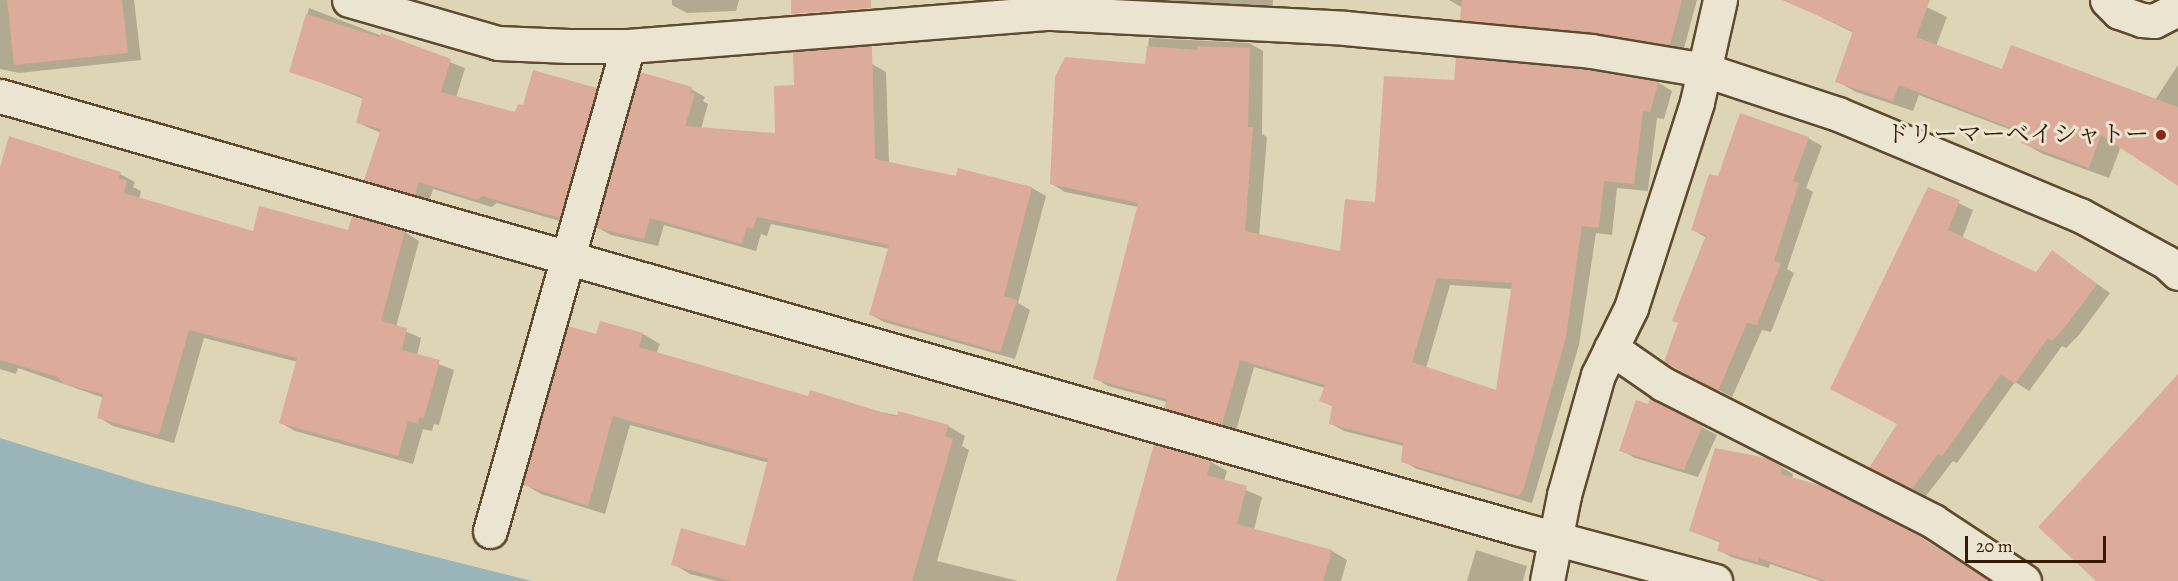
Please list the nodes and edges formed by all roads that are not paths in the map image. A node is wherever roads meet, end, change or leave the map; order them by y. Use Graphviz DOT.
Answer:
graph roads {
  1 [pos="349,0"];
  2 [pos="1720,0"];
  3 [pos="2108,0"];
  4 [pos="2178,9"];
  5 [pos="628,46"];
  6 [pos="1705,70"];
  7 [pos="0,96"];
  8 [pos="567,256"];
  9 [pos="2178,273"];
  10 [pos="1611,348"];
  11 [pos="490,531"];
  12 [pos="1555,539"];
  13 [pos="1547,581"];
  14 [pos="1716,581"];
  15 [pos="2024,581"];
  1 -- 5 [label="street"];
  2 -- 6 [label="street"];
  3 -- 4 [label="street"];
  5 -- 6 [label="street"];
  5 -- 8 [label="street"];
  6 -- 9 [label="street"];
  6 -- 10 [label="street"];
  7 -- 8 [label="street"];
  8 -- 11 [label="street"];
  8 -- 12 [label="street"];
  10 -- 12 [label="street"];
  10 -- 15 [label="street"];
  12 -- 13 [label="street"];
  12 -- 14 [label="street"];
}
